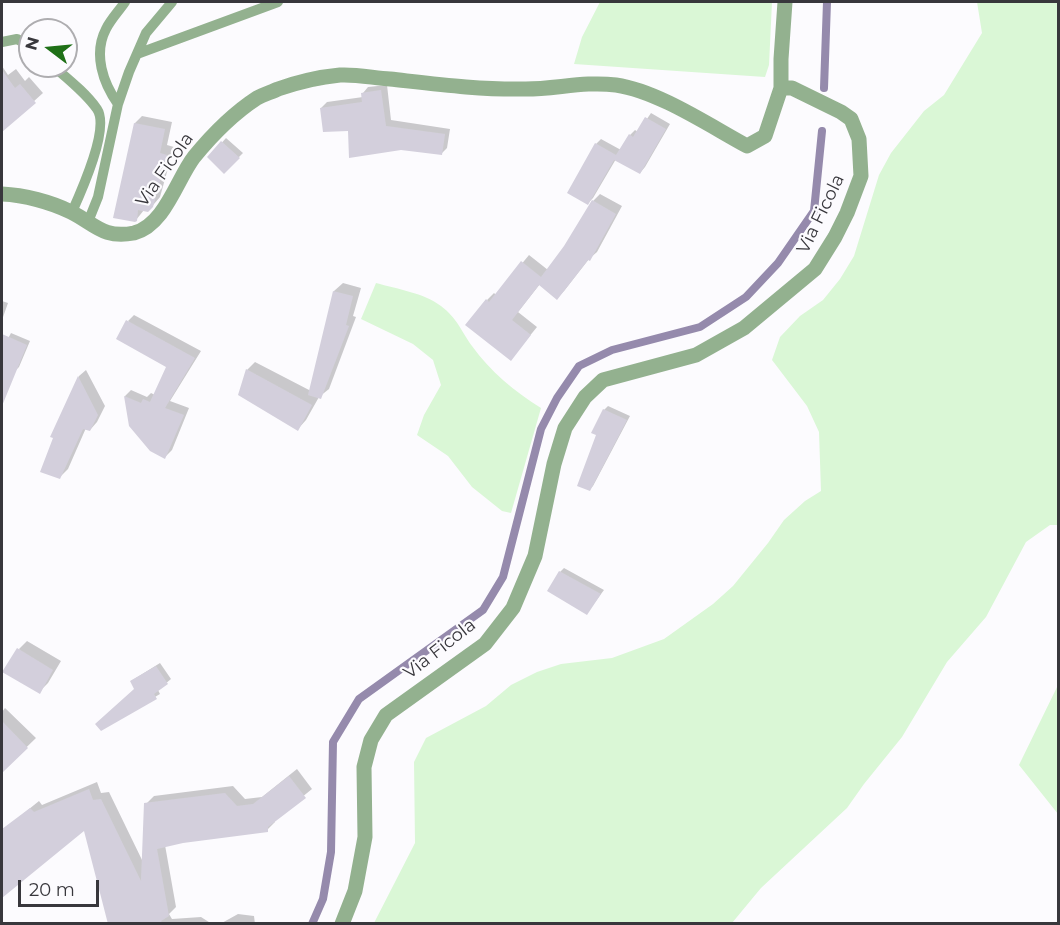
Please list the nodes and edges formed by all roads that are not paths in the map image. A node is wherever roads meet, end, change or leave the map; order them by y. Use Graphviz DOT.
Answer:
graph roads {
  1 [pos="124,2"];
  2 [pos="172,2"];
  3 [pos="278,2"];
  4 [pos="784,2"];
  5 [pos="18,40"];
  6 [pos="2,42"];
  7 [pos="137,54"];
  8 [pos="66,78"];
  9 [pos="787,88"];
  10 [pos="118,104"];
  11 [pos="2,194"];
  12 [pos="72,212"];
  13 [pos="88,222"];
  14 [pos="342,924"];
  1 -- 10 [label="lane"];
  2 -- 7 [label="lane"];
  3 -- 7 [label="lane"];
  4 -- 9 [label="street"];
  5 -- 6 [label="lane"];
  7 -- 10 [label="lane"];
  8 -- 12 [label="lane"];
  9 -- 13 [label="street, Via Ficola"];
  9 -- 14 [label="street, Via Ficola"];
  10 -- 13 [label="lane"];
  11 -- 12 [label="street, Via Ficola"];
  12 -- 13 [label="street, Via Ficola"];
}
